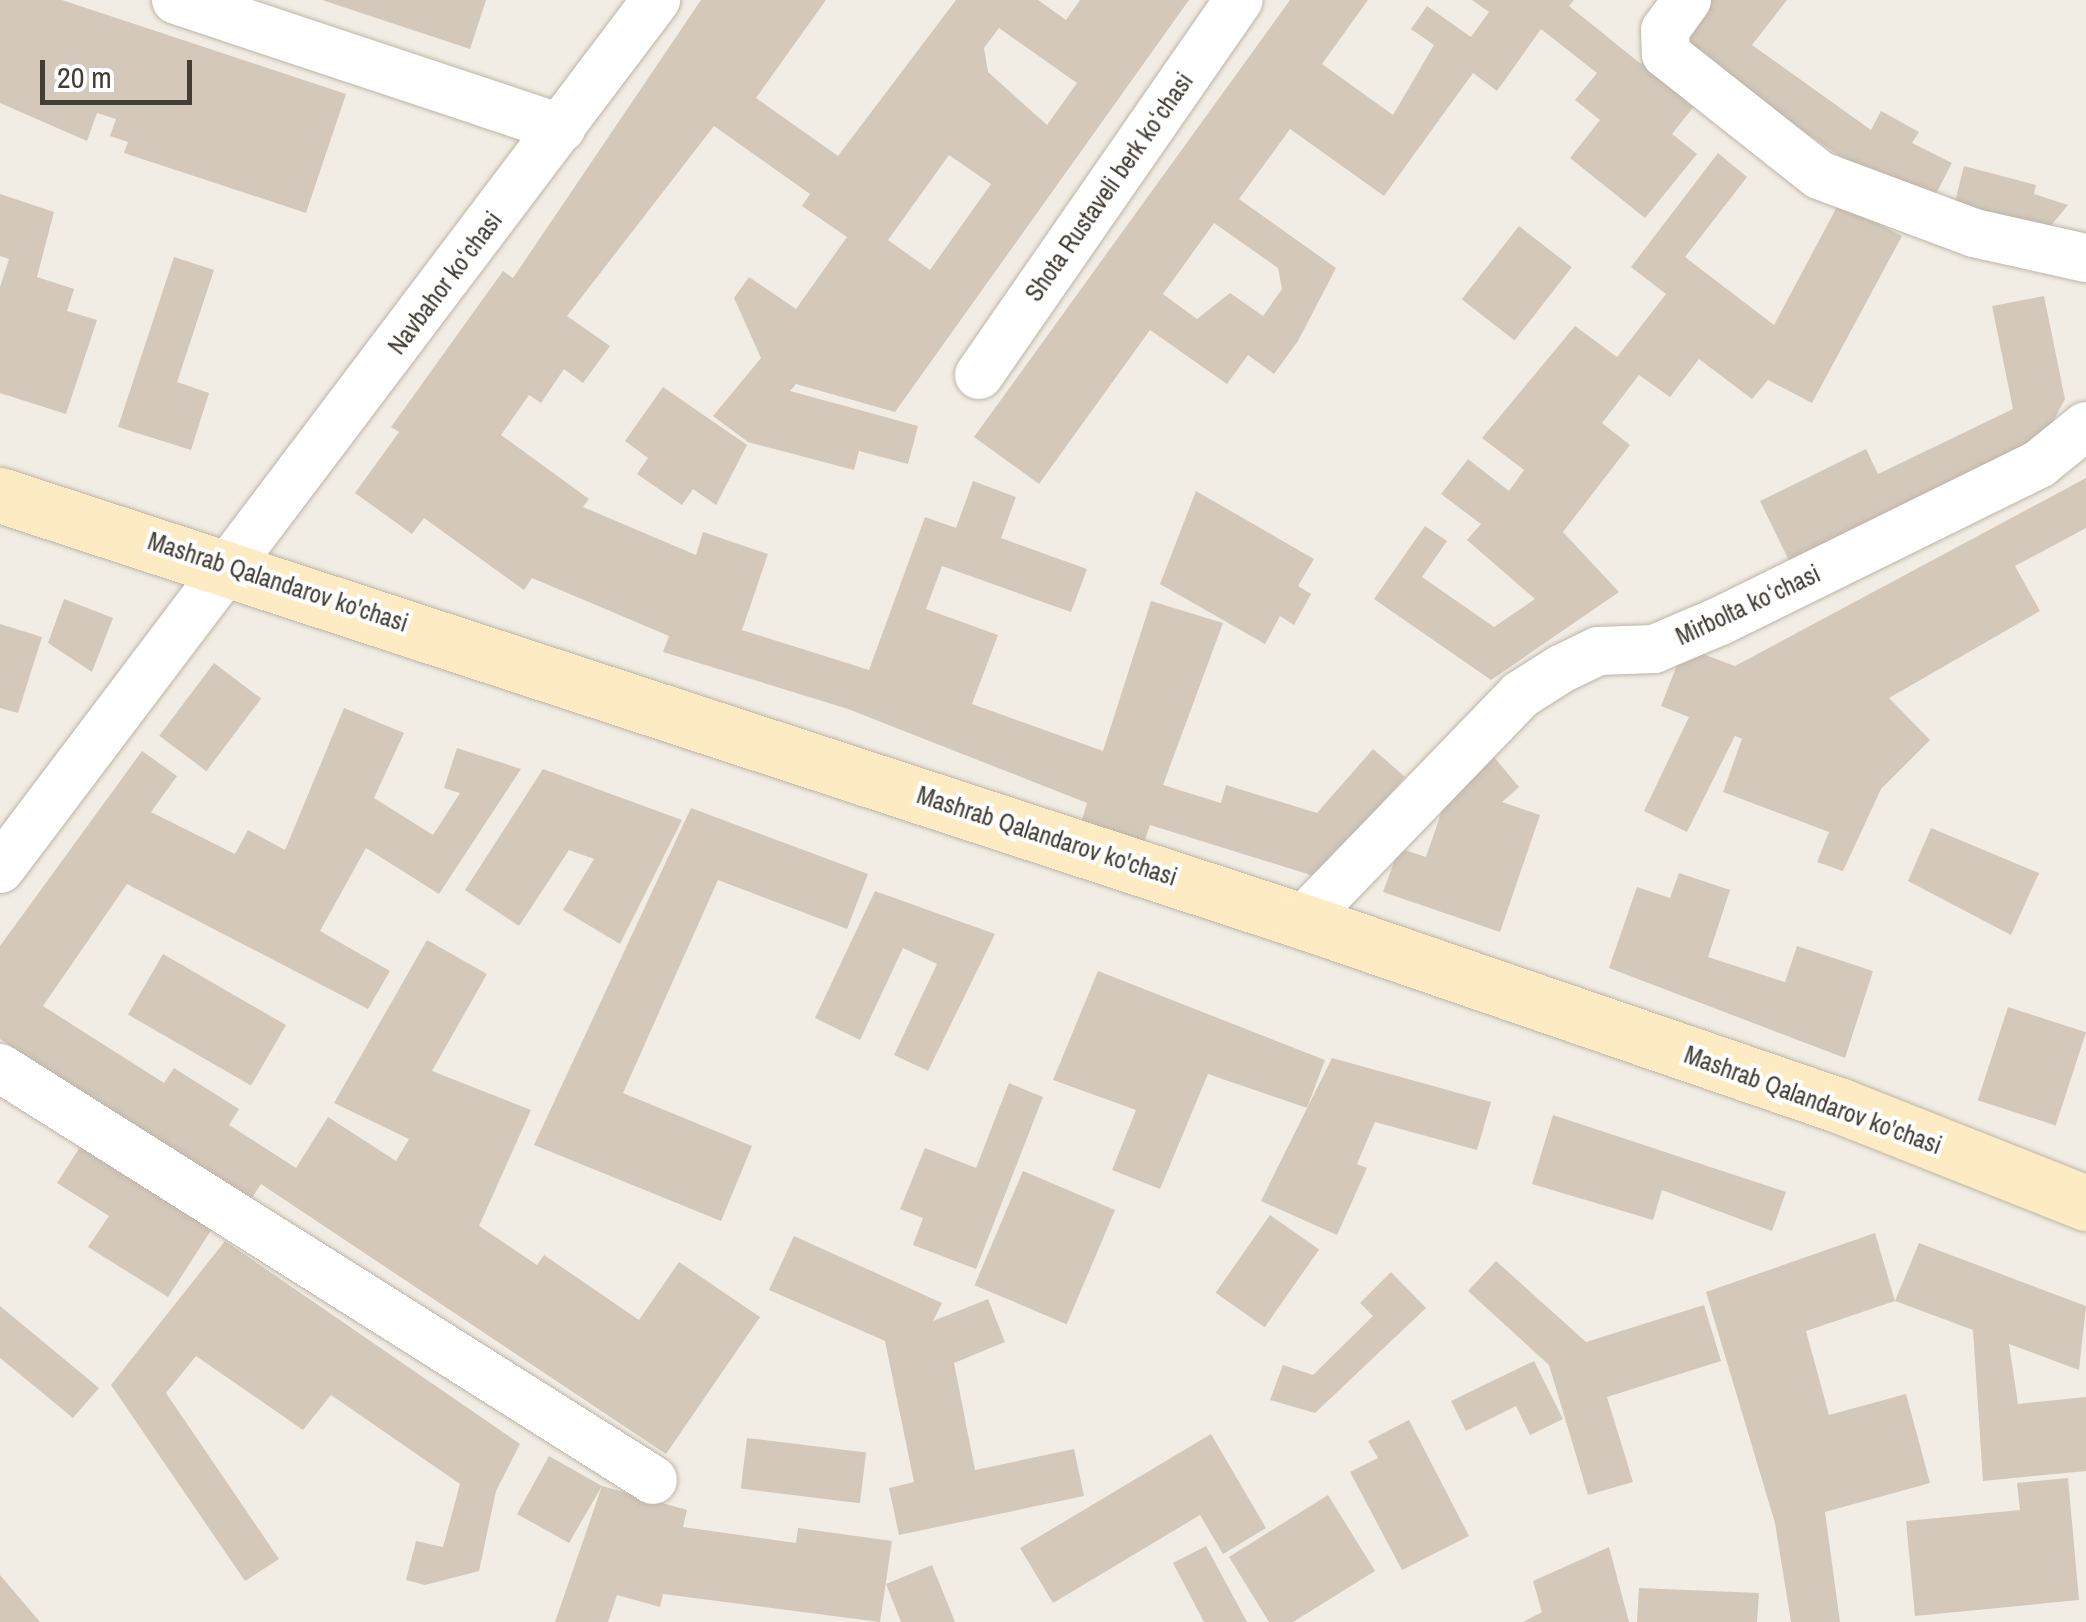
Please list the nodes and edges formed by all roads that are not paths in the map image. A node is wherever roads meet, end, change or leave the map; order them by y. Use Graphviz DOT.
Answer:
graph roads {
  1 [pos="176,0"];
  2 [pos="656,0"];
  3 [pos="1239,0"];
  4 [pos="1687,0"];
  5 [pos="561,128"];
  6 [pos="2080,249"];
  7 [pos="979,374"];
  8 [pos="2086,426"];
  9 [pos="0,495"];
  10 [pos="234,566"];
  11 [pos="0,869"];
  12 [pos="1302,921"];
  13 [pos="0,1068"];
  14 [pos="2086,1203"];
  15 [pos="653,1480"];
  1 -- 5 [label="street"];
  2 -- 5 [label="street, Navbahor koʻchasi"];
  3 -- 7 [label="street, Shota Rustaveli berk koʻchasi"];
  4 -- 6 [label="street"];
  5 -- 10 [label="street, Navbahor koʻchasi"];
  8 -- 12 [label="street, Mirbolta koʻchasi"];
  9 -- 10 [label="main road, Mashrab Qalandarov ko'chasi"];
  10 -- 11 [label="street, Navbahor koʻchasi"];
  10 -- 12 [label="main road, Mashrab Qalandarov ko'chasi"];
  12 -- 14 [label="main road, Mashrab Qalandarov ko'chasi"];
  13 -- 15 [label="street"];
}
